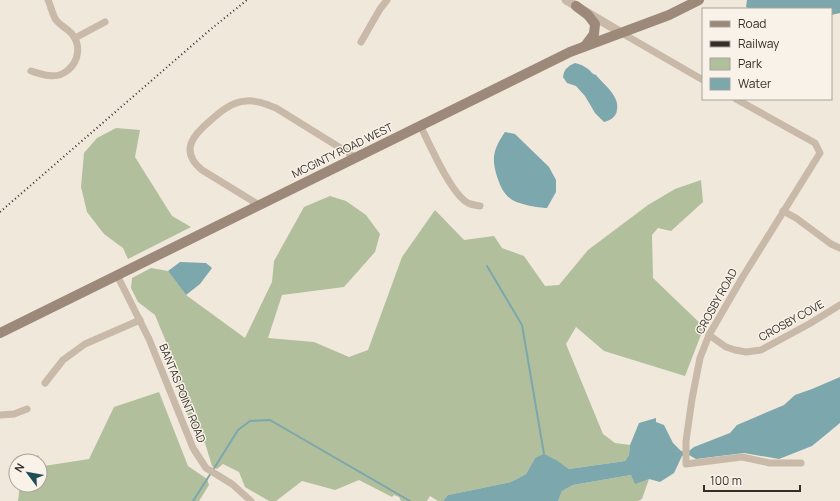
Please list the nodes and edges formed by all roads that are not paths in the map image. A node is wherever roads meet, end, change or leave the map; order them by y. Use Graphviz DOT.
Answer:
graph roads {
  1 [pos="48,0"];
  2 [pos="387,0"];
  3 [pos="566,0"];
  4 [pos="699,0"];
  5 [pos="576,6"];
  6 [pos="105,22"];
  7 [pos="620,32"];
  8 [pos="75,38"];
  9 [pos="361,42"];
  10 [pos="583,47"];
  11 [pos="31,71"];
  12 [pos="702,79"];
  13 [pos="738,100"];
  14 [pos="420,125"];
  15 [pos="355,157"];
  16 [pos="259,205"];
  17 [pos="480,206"];
  18 [pos="783,212"];
  19 [pos="840,248"];
  20 [pos="118,275"];
  21 [pos="840,305"];
  22 [pos="140,320"];
  23 [pos="0,333"];
  24 [pos="709,335"];
  25 [pos="45,382"];
  26 [pos="27,409"];
  27 [pos="0,415"];
  28 [pos="801,463"];
  29 [pos="251,501"];
  1 -- 8 [label="street"];
  2 -- 9 [label="street"];
  3 -- 5 [label="street"];
  4 -- 7 [label="main road, MCGINTY ROAD WEST"];
  5 -- 7 [label="street"];
  5 -- 10 [label="main road"];
  6 -- 8 [label="street"];
  7 -- 10 [label="main road, MCGINTY ROAD WEST"];
  7 -- 12 [label="street"];
  8 -- 11 [label="street"];
  10 -- 14 [label="main road, MCGINTY ROAD WEST"];
  13 -- 18 [label="street, CROSBY ROAD"];
  14 -- 15 [label="main road, MCGINTY ROAD WEST"];
  14 -- 17 [label="street"];
  15 -- 16 [label="main road, MCGINTY ROAD WEST"];
  15 -- 16 [label="street"];
  16 -- 20 [label="main road, MCGINTY ROAD WEST"];
  18 -- 19 [label="street"];
  18 -- 24 [label="street, CROSBY ROAD"];
  20 -- 22 [label="street, BANTAS POINT ROAD"];
  20 -- 23 [label="main road, MCGINTY ROAD WEST"];
  21 -- 24 [label="street, CROSBY COVE"];
  22 -- 25 [label="street"];
  22 -- 29 [label="street, BANTAS POINT ROAD"];
  24 -- 28 [label="street, CROSBY ROAD"];
  26 -- 27 [label="street"];
}
